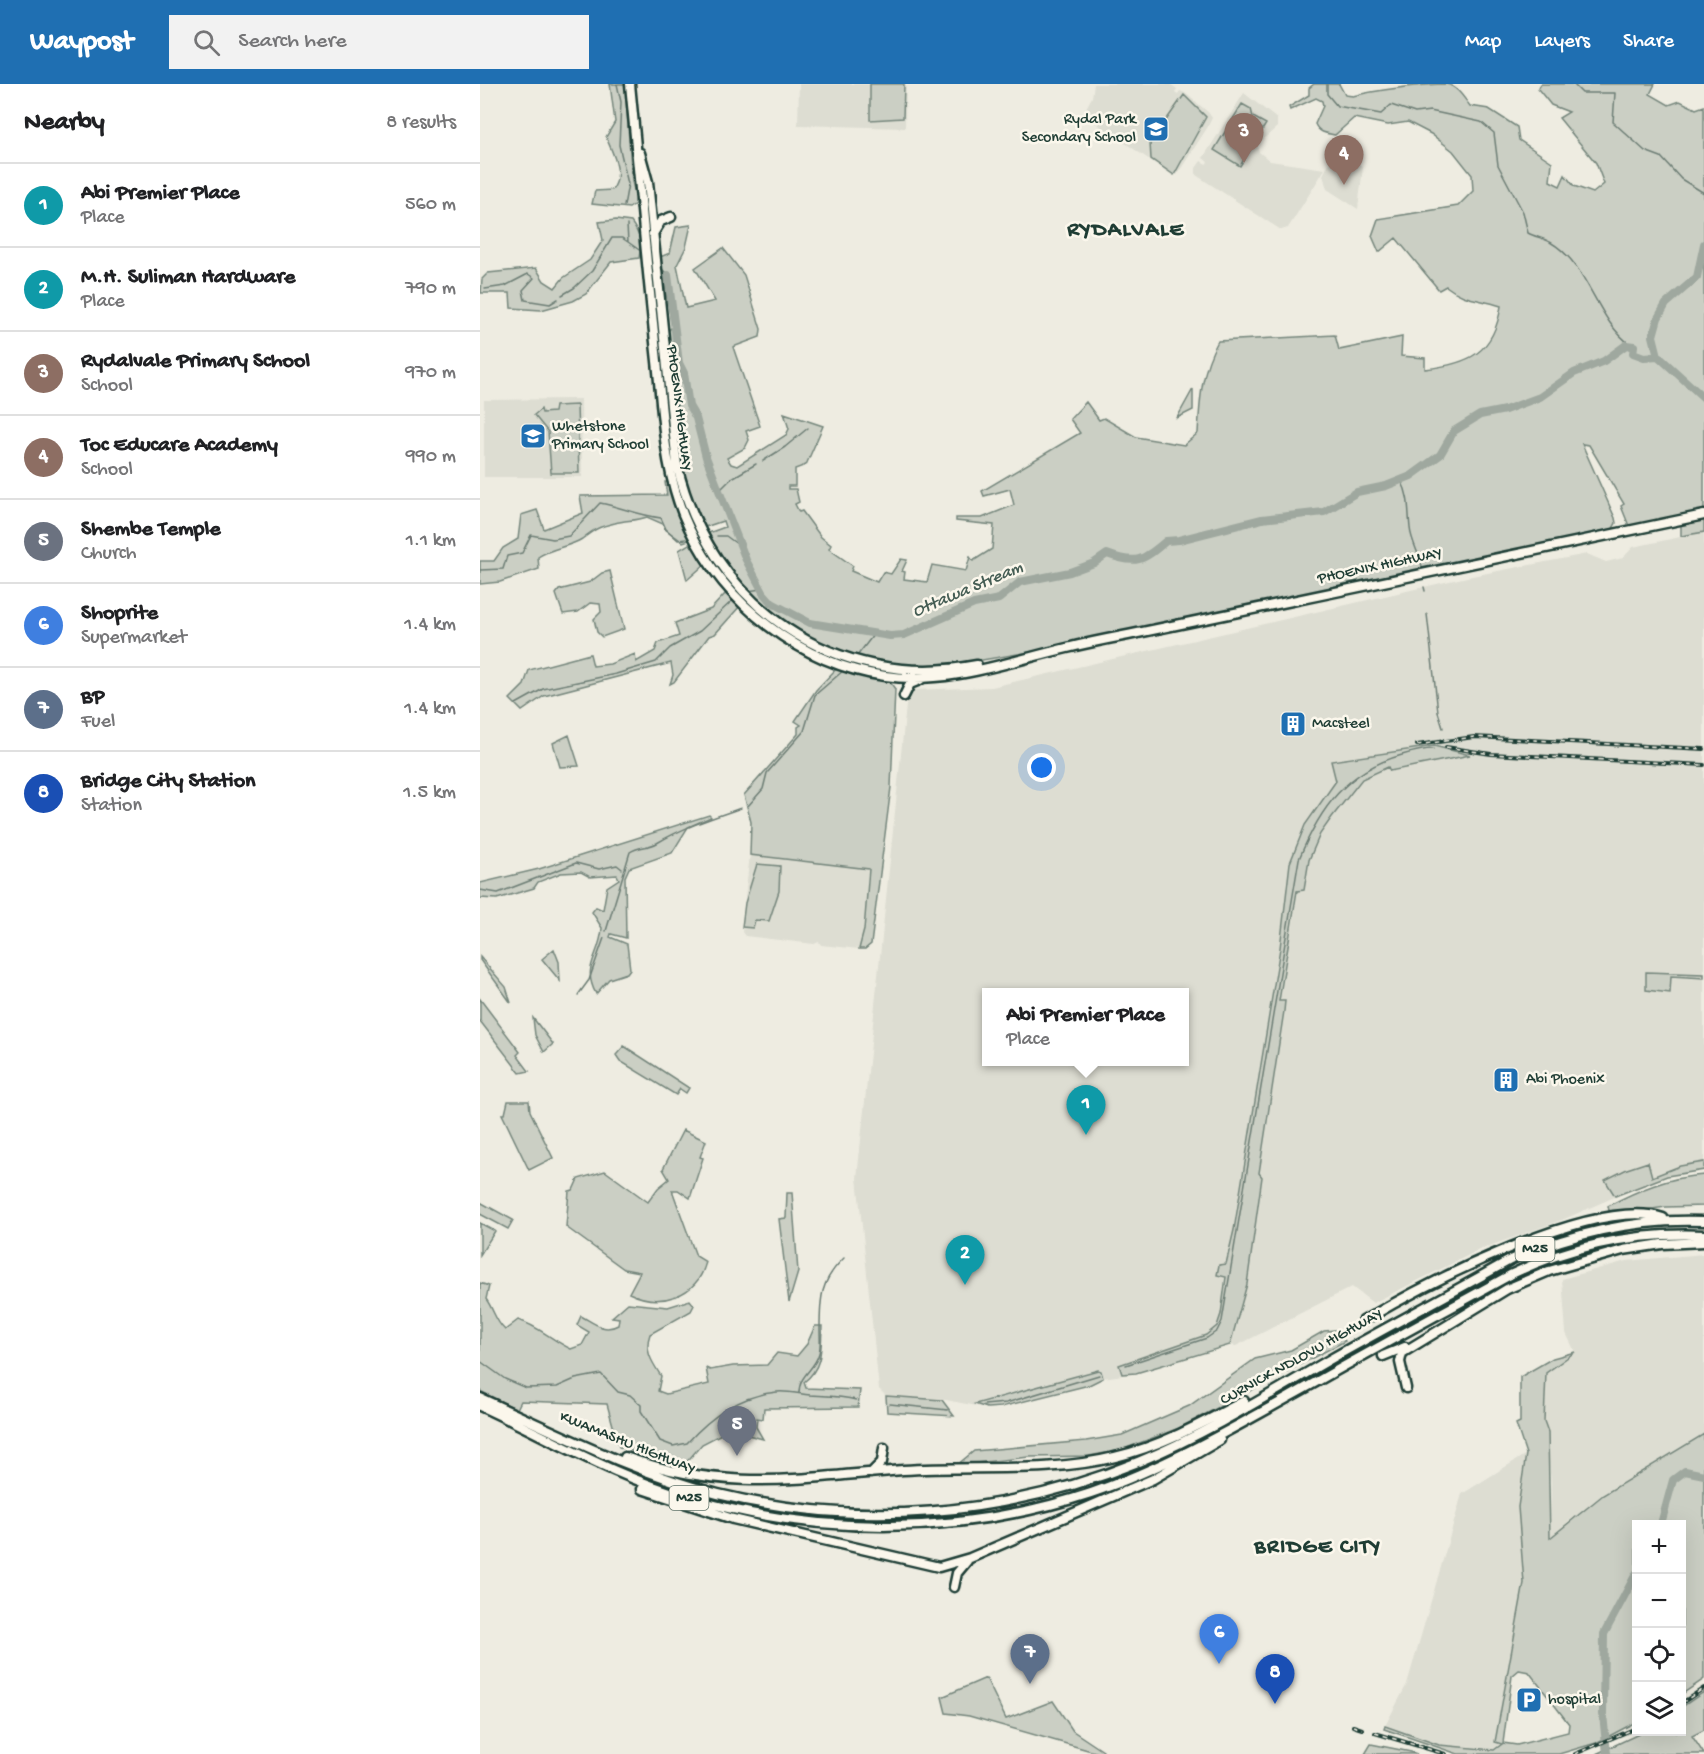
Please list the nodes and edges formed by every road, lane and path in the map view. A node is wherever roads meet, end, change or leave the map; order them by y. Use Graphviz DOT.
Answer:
graph roads {
  1 [pos="630,84"];
  2 [pos="636,142"];
  3 [pos="671,217"];
  4 [pos="653,236"];
  5 [pos="1704,515"];
  6 [pos="1062,649"];
  7 [pos="905,675"];
  8 [pos="926,679"];
  9 [pos="904,696"];
  10 [pos="1669,1221"];
  11 [pos="1704,1221"];
  12 [pos="1704,1235"];
  13 [pos="1704,1242"];
  14 [pos="1363,1321"];
  15 [pos="1420,1341"];
  16 [pos="1383,1356"];
  17 [pos="1313,1370"];
  18 [pos="1406,1388"];
  19 [pos="480,1398"];
  20 [pos="480,1406"];
  21 [pos="1266,1410"];
  22 [pos="565,1436"];
  23 [pos="884,1448"];
  24 [pos="589,1461"];
  25 [pos="870,1473"];
  26 [pos="910,1514"];
  27 [pos="915,1526"];
  28 [pos="970,1558"];
  29 [pos="954,1587"];
  1 -- 2 [label="main road, PHOENIX HIGHWAY"];
  2 -- 4 [label="main road, PHOENIX HIGHWAY"];
  2 -- 7 [label="main road, PHOENIX HIGHWAY"];
  3 -- 4 [label="main road"];
  4 -- 7 [label="main road, PHOENIX HIGHWAY"];
  5 -- 6 [label="main road, PHOENIX HIGHWAY"];
  6 -- 7 [label="main road, PHOENIX HIGHWAY"];
  6 -- 8 [label="main road, PHOENIX HIGHWAY"];
  7 -- 8 [label="main road, PHOENIX HIGHWAY"];
  8 -- 9 [label="main road"];
  10 -- 11 [label="main road, CURNICK NDLOVU HIGHWAY / M25"];
  10 -- 14 [label="main road"];
  10 -- 17 [label="main road, CURNICK NDLOVU HIGHWAY / M25"];
  12 -- 21 [label="main road, CURNICK NDLOVU HIGHWAY / M25"];
  13 -- 15 [label="main road"];
  15 -- 16 [label="main road"];
  15 -- 18 [label="main road"];
  17 -- 25 [label="main road"];
  17 -- 26 [label="main road, CURNICK NDLOVU HIGHWAY / M25"];
  19 -- 22 [label="main road, KWAMASHU HIGHWAY / M25"];
  20 -- 24 [label="main road, KWAMASHU HIGHWAY / M25"];
  21 -- 27 [label="main road, CURNICK NDLOVU HIGHWAY / M25"];
  21 -- 28 [label="main road"];
  22 -- 25 [label="main road"];
  22 -- 26 [label="main road, KWAMASHU HIGHWAY / M25"];
  23 -- 25 [label="main road"];
  24 -- 27 [label="main road, KWAMASHU HIGHWAY / M25"];
  24 -- 28 [label="main road"];
  28 -- 29 [label="main road"];
}
